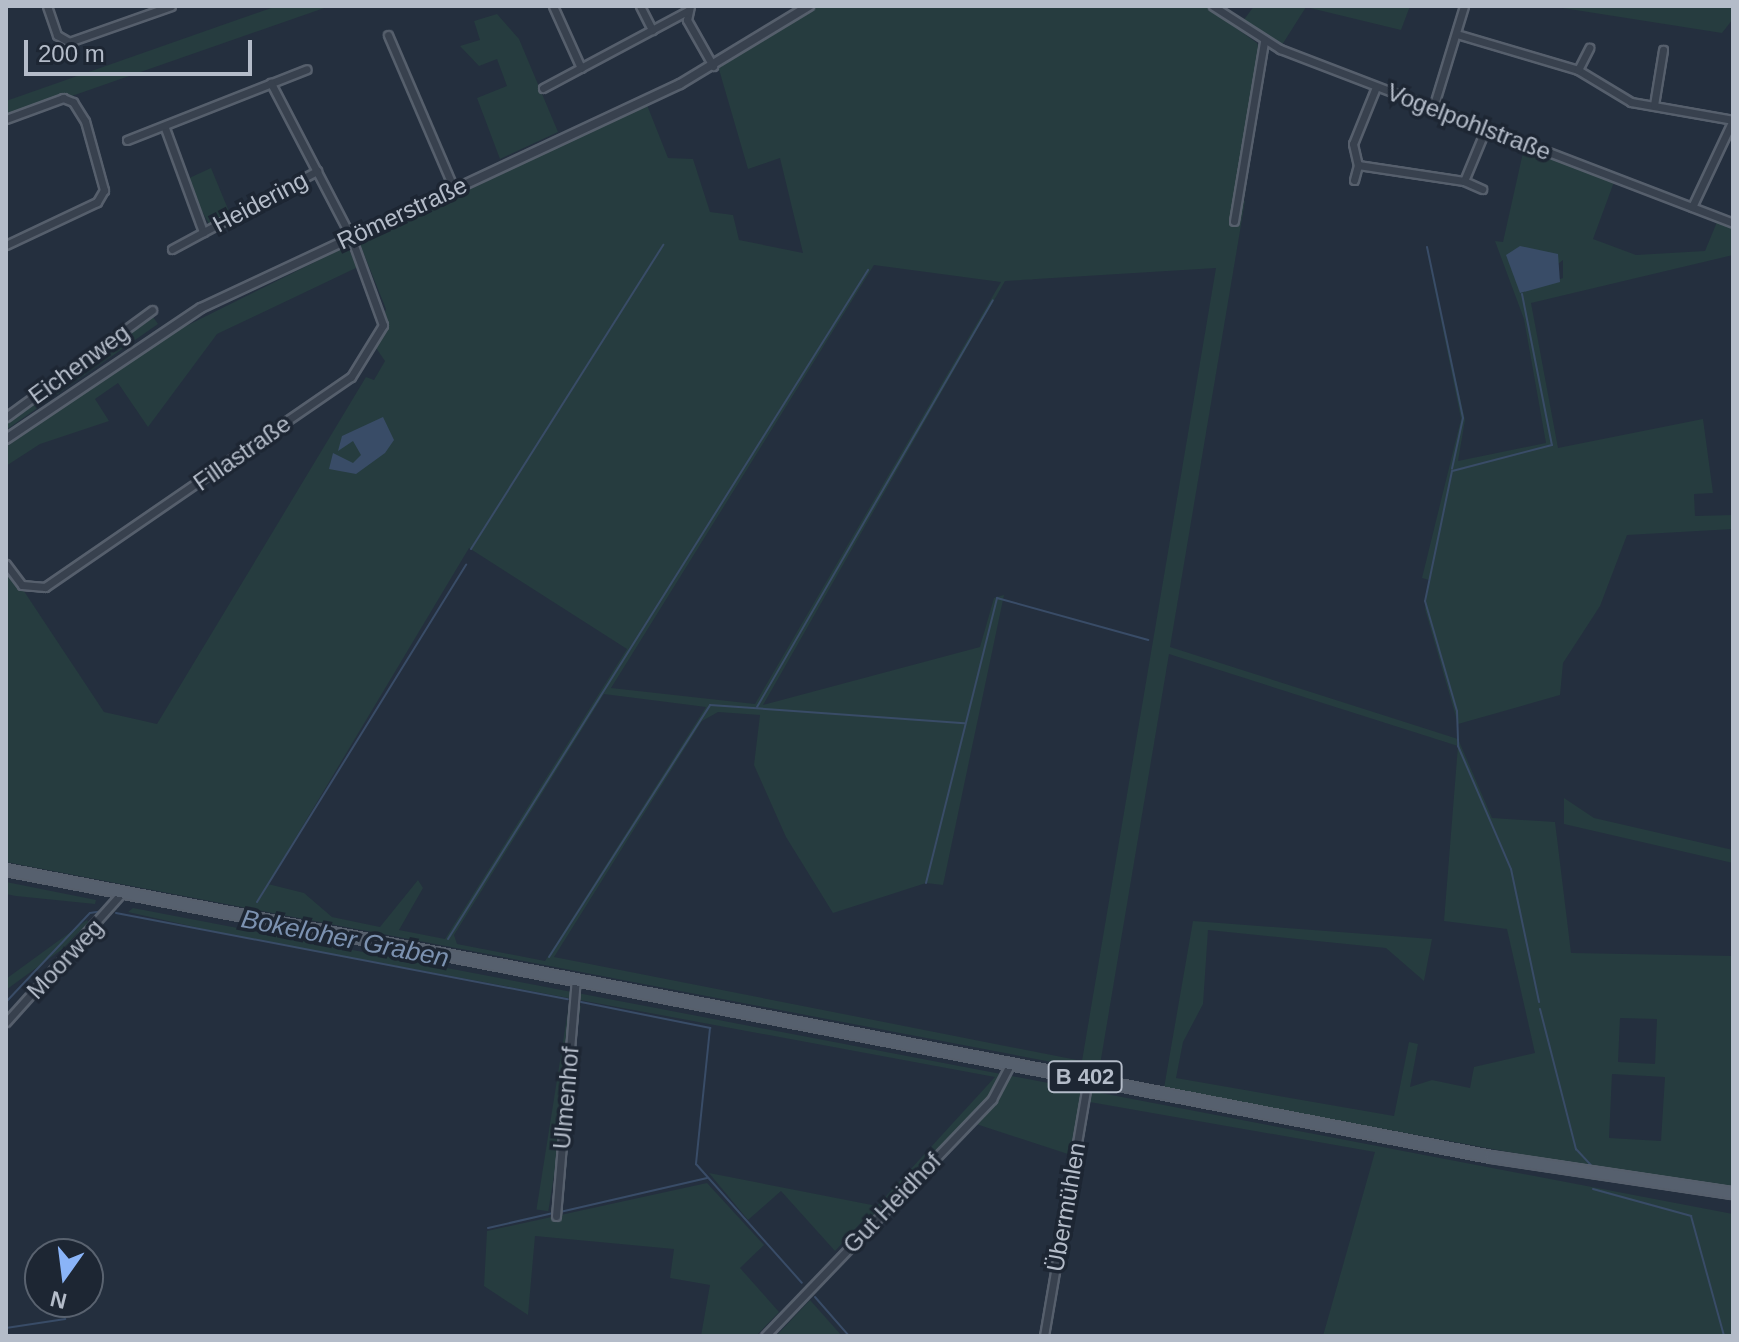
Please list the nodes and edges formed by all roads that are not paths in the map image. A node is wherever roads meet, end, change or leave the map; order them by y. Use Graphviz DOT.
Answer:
graph roads {
  1 [pos="47,6"];
  2 [pos="171,6"];
  3 [pos="553,6"];
  4 [pos="640,6"];
  5 [pos="809,6"];
  6 [pos="1213,6"];
  7 [pos="1464,6"];
  8 [pos="689,9"];
  9 [pos="652,30"];
  10 [pos="388,35"];
  11 [pos="1460,35"];
  12 [pos="1264,41"];
  13 [pos="1589,48"];
  14 [pos="1663,50"];
  15 [pos="713,66"];
  16 [pos="581,68"];
  17 [pos="307,69"];
  18 [pos="1578,70"];
  19 [pos="271,83"];
  20 [pos="1376,87"];
  21 [pos="543,88"];
  22 [pos="1654,105"];
  23 [pos="1433,108"];
  24 [pos="6,119"];
  25 [pos="1733,120"];
  26 [pos="165,128"];
  27 [pos="1486,128"];
  28 [pos="127,140"];
  29 [pos="1358,165"];
  30 [pos="317,171"];
  31 [pos="1354,180"];
  32 [pos="1464,181"];
  33 [pos="454,189"];
  34 [pos="1482,189"];
  35 [pos="1692,207"];
  36 [pos="1234,221"];
  37 [pos="1733,223"];
  38 [pos="203,232"];
  39 [pos="351,237"];
  40 [pos="6,245"];
  41 [pos="172,249"];
  42 [pos="152,310"];
  43 [pos="6,417"];
  44 [pos="6,439"];
  45 [pos="6,564"];
  46 [pos="6,870"];
  47 [pos="121,894"];
  48 [pos="576,980"];
  49 [pos="6,1022"];
  50 [pos="1011,1063"];
  51 [pos="1088,1078"];
  52 [pos="1733,1193"];
  53 [pos="556,1216"];
  54 [pos="765,1336"];
  55 [pos="1044,1336"];
  1 -- 2 [label="street"];
  3 -- 16 [label="street"];
  4 -- 9 [label="street"];
  5 -- 15 [label="street, Römerstraße"];
  6 -- 12 [label="street, Vogelpohlstraße"];
  7 -- 11 [label="street"];
  8 -- 9 [label="street"];
  8 -- 15 [label="street"];
  9 -- 16 [label="street"];
  10 -- 33 [label="street"];
  11 -- 18 [label="street"];
  11 -- 23 [label="street"];
  12 -- 20 [label="street, Vogelpohlstraße"];
  12 -- 36 [label="street"];
  13 -- 18 [label="street"];
  14 -- 22 [label="street"];
  15 -- 33 [label="street, Römerstraße"];
  16 -- 21 [label="street"];
  17 -- 19 [label="street"];
  18 -- 22 [label="street"];
  19 -- 26 [label="street"];
  19 -- 30 [label="street, Heidering"];
  20 -- 23 [label="street, Vogelpohlstraße"];
  20 -- 29 [label="street"];
  22 -- 25 [label="street"];
  23 -- 27 [label="street, Vogelpohlstraße"];
  24 -- 40 [label="street"];
  25 -- 35 [label="street"];
  26 -- 28 [label="street"];
  26 -- 38 [label="street, Heidering"];
  27 -- 32 [label="street"];
  27 -- 35 [label="street, Vogelpohlstraße"];
  29 -- 31 [label="street"];
  29 -- 32 [label="street"];
  30 -- 38 [label="street, Heidering"];
  30 -- 39 [label="street, Heidering"];
  32 -- 34 [label="street"];
  33 -- 39 [label="street, Römerstraße"];
  35 -- 37 [label="street, Vogelpohlstraße"];
  38 -- 41 [label="street, Heidering"];
  39 -- 44 [label="street, Römerstraße"];
  39 -- 45 [label="street, Fillastraße"];
  42 -- 43 [label="street, Eichenweg"];
  46 -- 47 [label="main road, B 402"];
  47 -- 48 [label="main road, B 402"];
  47 -- 49 [label="street, Moorweg"];
  48 -- 50 [label="main road, B 402"];
  48 -- 53 [label="street, Ulmenhof"];
  50 -- 51 [label="main road, B 402"];
  50 -- 54 [label="street, Gut Heidhof"];
  51 -- 52 [label="main road, B 402"];
  51 -- 55 [label="street, Übermühlen"];
}
